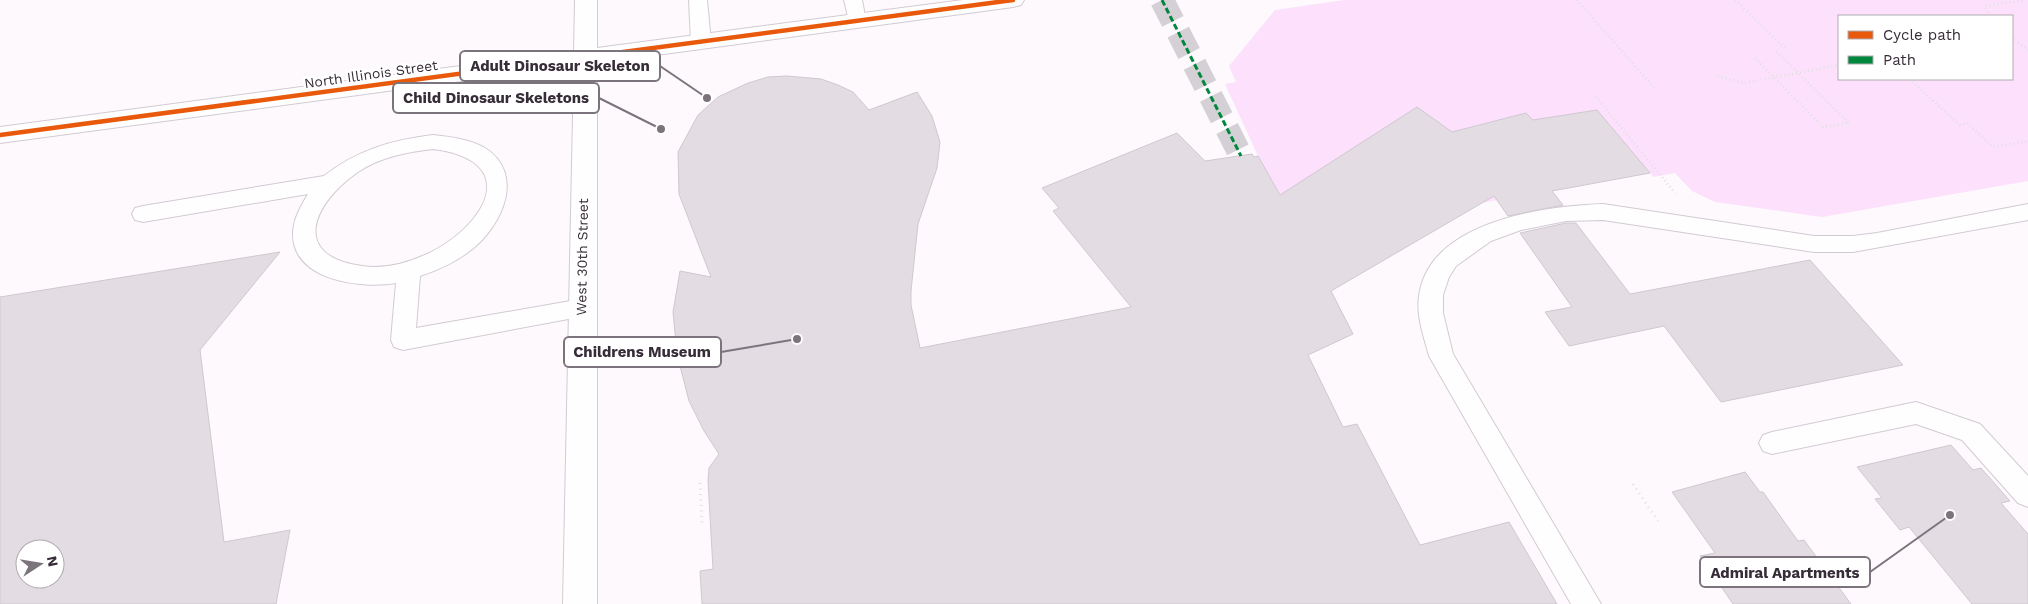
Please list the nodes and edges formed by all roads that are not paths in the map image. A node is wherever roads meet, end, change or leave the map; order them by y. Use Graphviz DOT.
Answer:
graph roads {
  1 [pos="586,0"];
  2 [pos="698,0"];
  3 [pos="1014,0"];
  4 [pos="855,10"];
  5 [pos="701,42"];
  6 [pos="584,58"];
  7 [pos="0,135"];
  8 [pos="329,183"];
  9 [pos="2028,212"];
  10 [pos="143,214"];
  11 [pos="409,271"];
  12 [pos="582,308"];
  13 [pos="1772,443"];
  14 [pos="2028,495"];
  15 [pos="580,604"];
  16 [pos="1587,604"];
  1 -- 6 [label="main road, West 30th Street"];
  2 -- 5 [label="lane"];
  3 -- 4 [label="main road, North Illinois Street"];
  4 -- 5 [label="main road, North Illinois Street"];
  5 -- 6 [label="main road, North Illinois Street"];
  6 -- 7 [label="main road, North Illinois Street"];
  6 -- 12 [label="main road, West 30th Street"];
  8 -- 10 [label="lane"];
  8 -- 11 [label="lane"];
  8 -- 11 [label="lane"];
  9 -- 16 [label="lane"];
  11 -- 12 [label="lane"];
  12 -- 15 [label="main road, West 30th Street"];
  13 -- 14 [label="lane"];
}
